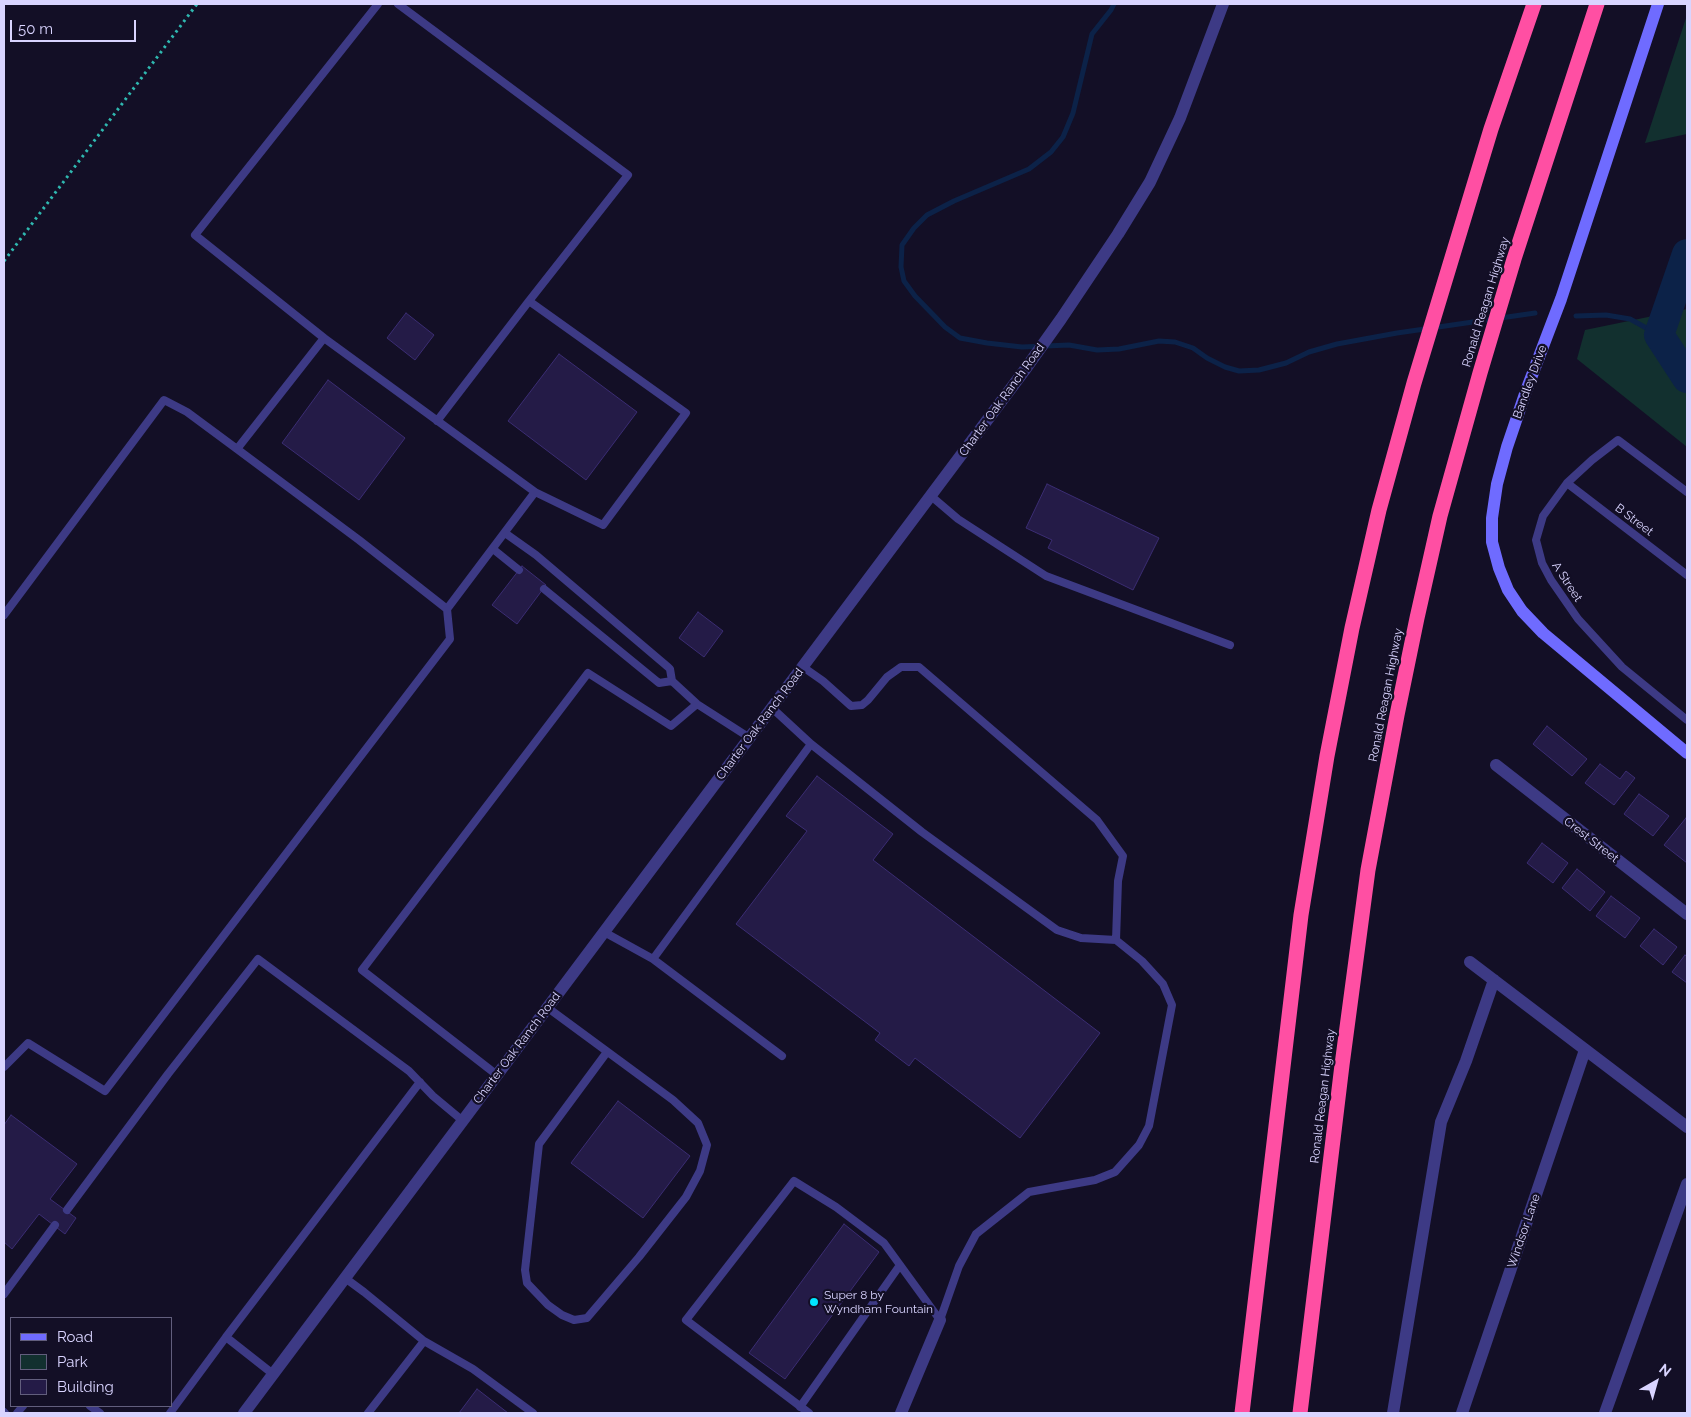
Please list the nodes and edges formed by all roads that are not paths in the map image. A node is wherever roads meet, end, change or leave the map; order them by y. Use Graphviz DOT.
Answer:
graph roads {
  1 [pos="378,4"];
  2 [pos="398,4"];
  3 [pos="1223,4"];
  4 [pos="1534,4"];
  5 [pos="1597,4"];
  6 [pos="1658,4"];
  7 [pos="529,301"];
  8 [pos="324,338"];
  9 [pos="437,421"];
  10 [pos="236,448"];
  11 [pos="1567,483"];
  12 [pos="535,492"];
  13 [pos="1687,492"];
  14 [pos="931,496"];
  15 [pos="505,533"];
  16 [pos="493,549"];
  17 [pos="519,570"];
  18 [pos="1687,575"];
  19 [pos="544,589"];
  20 [pos="447,609"];
  21 [pos="4,615"];
  22 [pos="1230,645"];
  23 [pos="803,666"];
  24 [pos="672,681"];
  25 [pos="697,704"];
  26 [pos="772,708"];
  27 [pos="1687,720"];
  28 [pos="750,738"];
  29 [pos="811,744"];
  30 [pos="1687,754"];
  31 [pos="1496,765"];
  32 [pos="1687,914"];
  33 [pos="604,932"];
  34 [pos="1116,940"];
  35 [pos="653,959"];
  36 [pos="1470,962"];
  37 [pos="1494,980"];
  38 [pos="548,1008"];
  39 [pos="1585,1050"];
  40 [pos="607,1052"];
  41 [pos="782,1056"];
  42 [pos="4,1067"];
  43 [pos="498,1075"];
  44 [pos="420,1082"];
  45 [pos="463,1121"];
  46 [pos="1687,1127"];
  47 [pos="1687,1184"];
  48 [pos="67,1210"];
  49 [pos="56,1225"];
  50 [pos="900,1265"];
  51 [pos="345,1278"];
  52 [pos="4,1294"];
  53 [pos="1314,1298"];
  54 [pos="940,1320"];
  55 [pos="226,1337"];
  56 [pos="424,1341"];
  57 [pos="273,1374"];
  58 [pos="800,1406"];
  59 [pos="170,1413"];
  60 [pos="244,1413"];
  61 [pos="368,1413"];
  62 [pos="532,1413"];
  63 [pos="808,1413"];
  64 [pos="903,1413"];
  65 [pos="1242,1413"];
  66 [pos="1300,1413"];
  67 [pos="1306,1413"];
  68 [pos="1393,1413"];
  69 [pos="1462,1413"];
  70 [pos="1605,1413"];
  1 -- 8 [label="lane"];
  2 -- 7 [label="lane"];
  3 -- 14 [label="street, Charter Oak Ranch Road"];
  4 -- 65 [label="highway"];
  5 -- 53 [label="highway, Ronald Reagan Highway"];
  6 -- 30 [label="street, Bandley Drive"];
  7 -- 9 [label="lane"];
  7 -- 12 [label="lane"];
  8 -- 9 [label="lane"];
  8 -- 10 [label="lane"];
  9 -- 12 [label="lane"];
  10 -- 20 [label="lane"];
  10 -- 21 [label="lane"];
  11 -- 13 [label="lane, A Street"];
  11 -- 18 [label="lane, B Street"];
  11 -- 27 [label="lane, A Street"];
  12 -- 15 [label="lane"];
  14 -- 22 [label="lane"];
  14 -- 23 [label="street, Charter Oak Ranch Road"];
  15 -- 16 [label="lane"];
  15 -- 24 [label="lane"];
  16 -- 17 [label="lane"];
  16 -- 20 [label="lane"];
  19 -- 24 [label="lane"];
  20 -- 42 [label="lane"];
  23 -- 26 [label="street, Charter Oak Ranch Road"];
  23 -- 34 [label="lane"];
  24 -- 25 [label="lane"];
  25 -- 28 [label="lane"];
  25 -- 43 [label="lane"];
  26 -- 28 [label="street, Charter Oak Ranch Road"];
  26 -- 29 [label="lane"];
  28 -- 33 [label="street, Charter Oak Ranch Road"];
  29 -- 34 [label="lane"];
  29 -- 35 [label="lane"];
  31 -- 32 [label="street, Crest Street"];
  33 -- 35 [label="lane"];
  33 -- 38 [label="street, Charter Oak Ranch Road"];
  34 -- 54 [label="lane"];
  35 -- 41 [label="lane"];
  36 -- 37 [label="street"];
  37 -- 39 [label="street"];
  37 -- 68 [label="street"];
  38 -- 40 [label="lane"];
  38 -- 43 [label="street, Charter Oak Ranch Road"];
  39 -- 46 [label="street"];
  39 -- 69 [label="street, Windsor Lane"];
  40 -- 40 [label="lane"];
  43 -- 45 [label="street, Charter Oak Ranch Road"];
  44 -- 45 [label="lane"];
  44 -- 48 [label="lane"];
  44 -- 55 [label="lane"];
  45 -- 51 [label="street, Charter Oak Ranch Road"];
  47 -- 70 [label="street"];
  49 -- 52 [label="lane"];
  50 -- 54 [label="lane"];
  50 -- 58 [label="lane"];
  50 -- 58 [label="lane"];
  51 -- 56 [label="lane"];
  51 -- 57 [label="street, Charter Oak Ranch Road"];
  53 -- 66 [label="highway, Ronald Reagan Highway"];
  53 -- 67 [label="highway"];
  54 -- 64 [label="street"];
  55 -- 57 [label="lane"];
  55 -- 59 [label="lane"];
  56 -- 61 [label="lane"];
  56 -- 62 [label="lane"];
  57 -- 60 [label="street, Charter Oak Ranch Road"];
  58 -- 63 [label="lane"];
}
